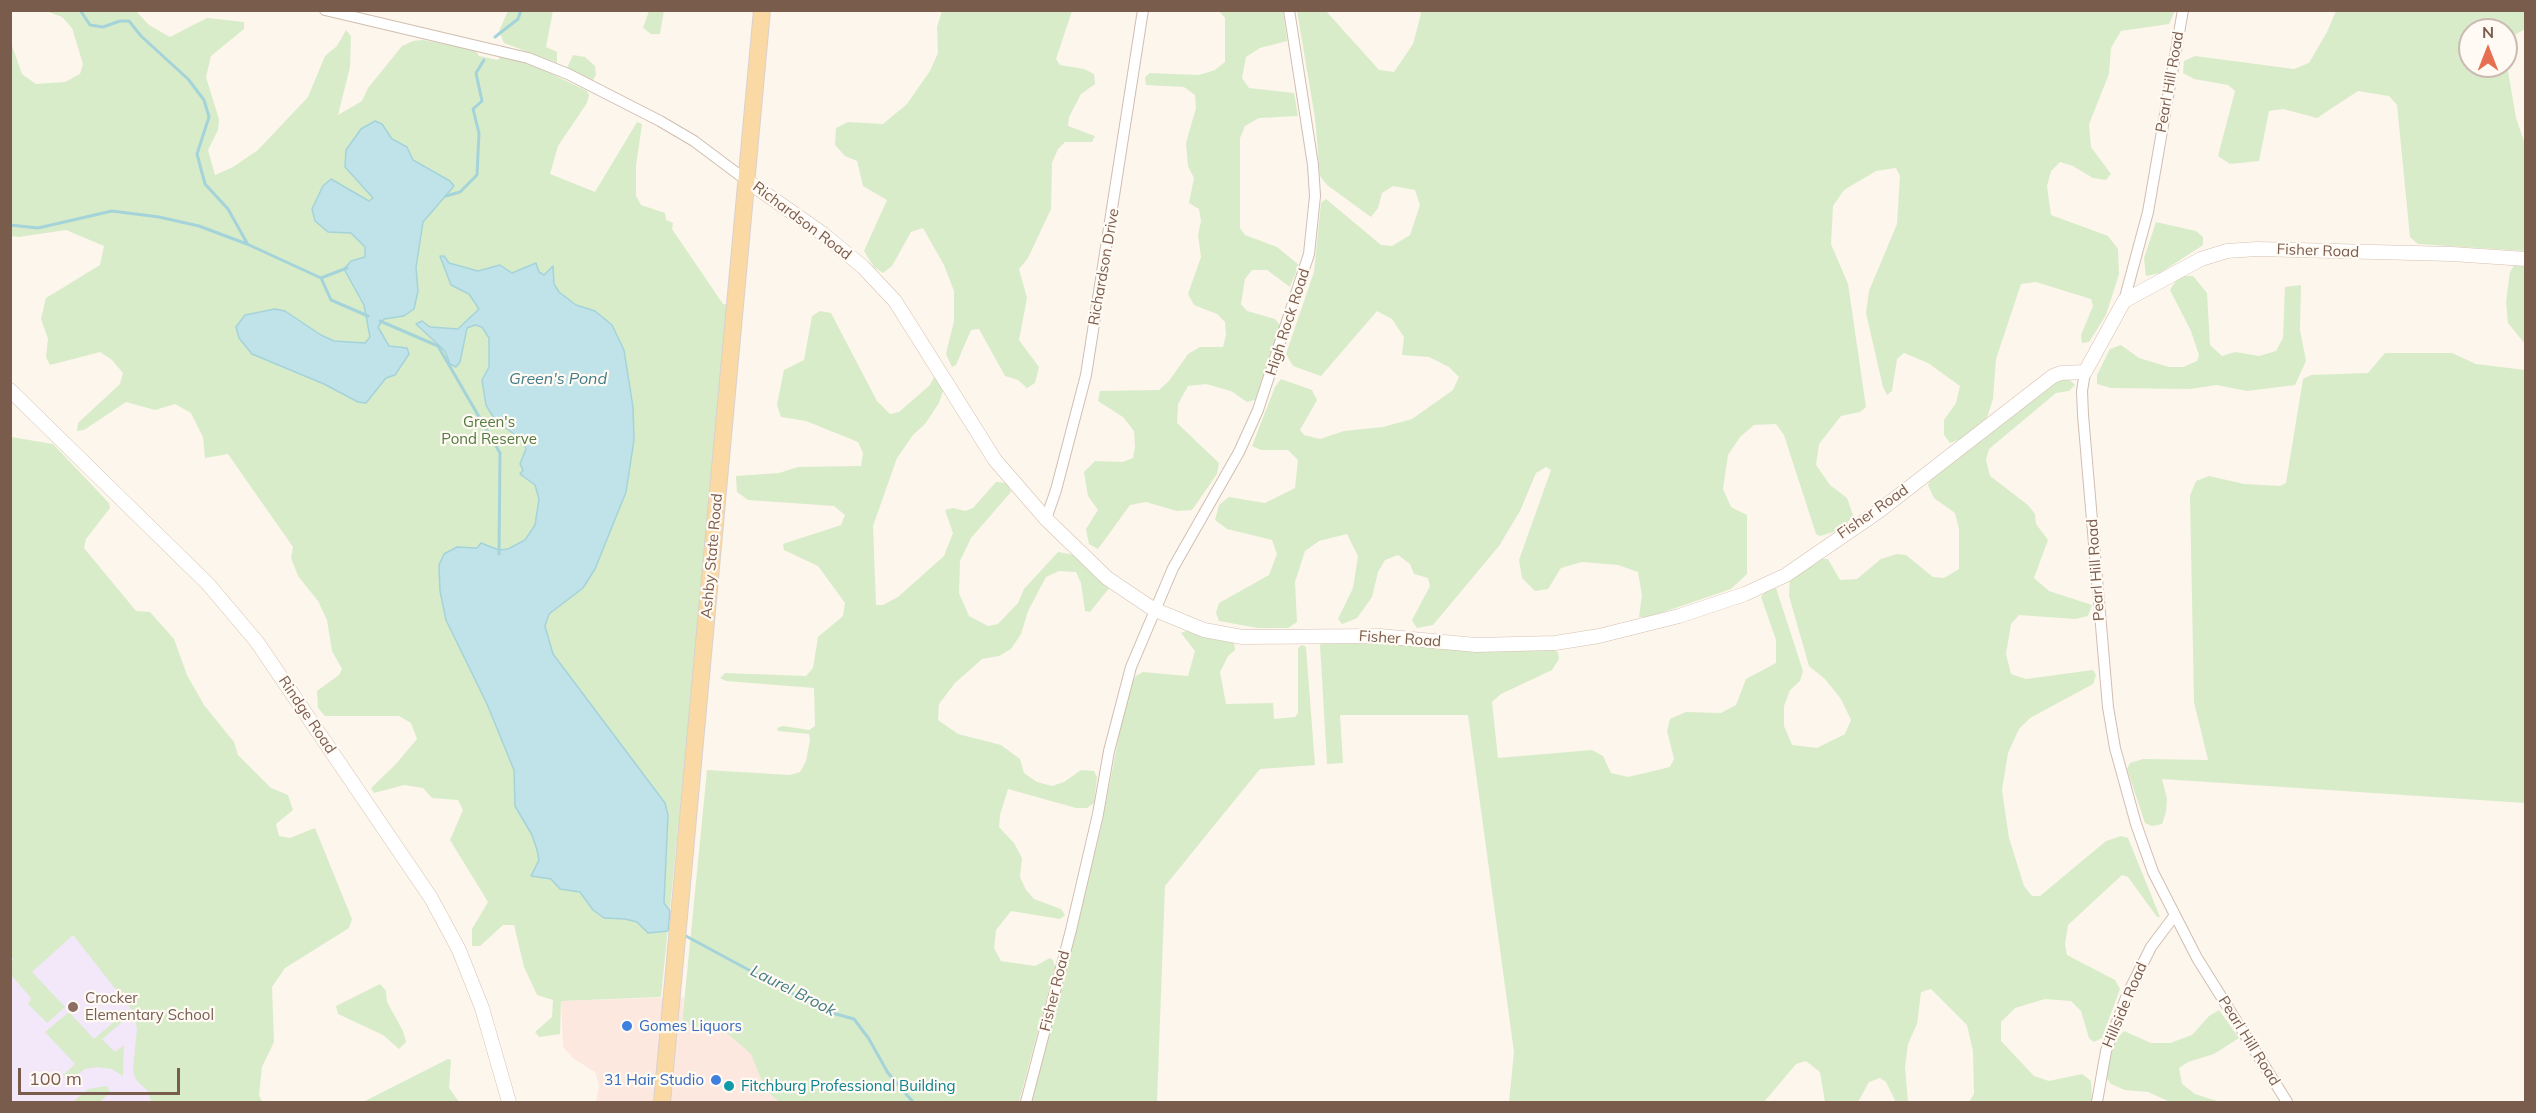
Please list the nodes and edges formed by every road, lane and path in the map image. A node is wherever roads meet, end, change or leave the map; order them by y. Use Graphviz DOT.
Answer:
graph roads {
  1 [pos="325,10"];
  2 [pos="762,10"];
  3 [pos="1143,10"];
  4 [pos="1289,10"];
  5 [pos="2183,10"];
  6 [pos="746,180"];
  7 [pos="2526,259"];
  8 [pos="2124,302"];
  9 [pos="2085,372"];
  10 [pos="10,390"];
  11 [pos="1046,519"];
  12 [pos="1154,609"];
  13 [pos="2175,915"];
  14 [pos="509,1102"];
  15 [pos="662,1102"];
  16 [pos="1026,1102"];
  17 [pos="2097,1102"];
  18 [pos="2287,1102"];
  1 -- 6 [label="street, Richardson Road"];
  2 -- 6 [label="main road, Ashby State Road"];
  3 -- 11 [label="street, Richardson Drive"];
  4 -- 12 [label="street, High Rock Road"];
  5 -- 8 [label="street, Pearl Hill Road"];
  6 -- 11 [label="street, Richardson Road"];
  6 -- 15 [label="main road, Ashby State Road"];
  7 -- 8 [label="street, Fisher Road"];
  8 -- 9 [label="street, Pearl Hill Road"];
  9 -- 12 [label="street, Fisher Road"];
  9 -- 13 [label="street, Pearl Hill Road"];
  10 -- 14 [label="street, Rindge Road"];
  11 -- 12 [label="street, Richardson Road"];
  12 -- 16 [label="street, Fisher Road"];
  13 -- 17 [label="street, Hillside Road"];
  13 -- 18 [label="street, Pearl Hill Road"];
}
